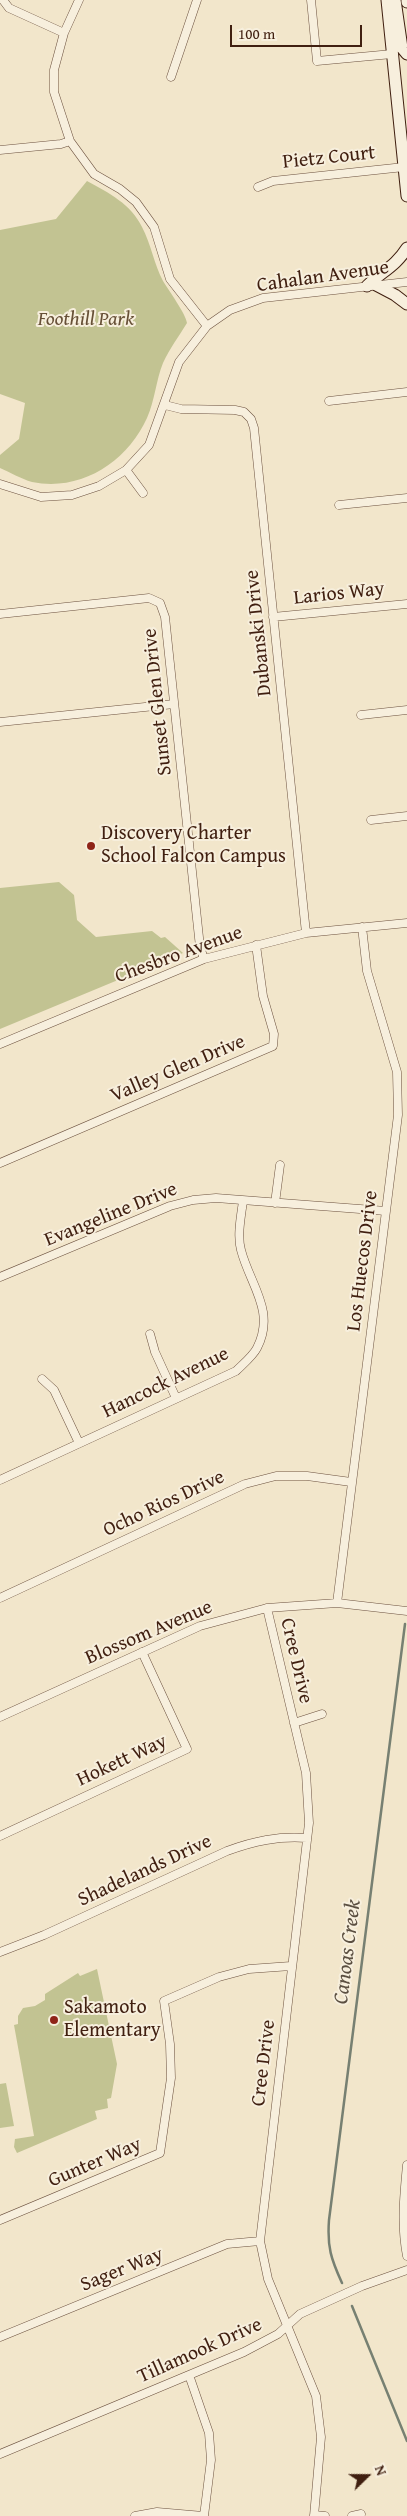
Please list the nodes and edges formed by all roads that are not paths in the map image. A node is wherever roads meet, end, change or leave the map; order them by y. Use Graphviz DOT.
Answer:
graph roads {
  1 [pos="3,0"];
  2 [pos="79,0"];
  3 [pos="197,0"];
  4 [pos="310,0"];
  5 [pos="387,0"];
  6 [pos="395,0"];
  7 [pos="64,33"];
  8 [pos="392,54"];
  9 [pos="407,54"];
  10 [pos="171,78"];
  11 [pos="70,141"];
  12 [pos="0,150"];
  13 [pos="404,167"];
  14 [pos="258,187"];
  15 [pos="407,196"];
  16 [pos="407,248"];
  17 [pos="407,282"];
  18 [pos="372,285"];
  19 [pos="407,304"];
  20 [pos="207,326"];
  21 [pos="407,392"];
  22 [pos="329,401"];
  23 [pos="165,405"];
  24 [pos="126,470"];
  25 [pos="0,484"];
  26 [pos="143,493"];
  27 [pos="407,498"];
  28 [pos="339,505"];
  29 [pos="407,604"];
  30 [pos="0,614"];
  31 [pos="274,617"];
  32 [pos="174,704"];
  33 [pos="407,710"];
  34 [pos="361,715"];
  35 [pos="0,722"];
  36 [pos="407,816"];
  37 [pos="371,820"];
  38 [pos="407,923"];
  39 [pos="362,928"];
  40 [pos="306,933"];
  41 [pos="256,945"];
  42 [pos="204,959"];
  43 [pos="0,1044"];
  44 [pos="0,1163"];
  45 [pos="280,1164"];
  46 [pos="243,1201"];
  47 [pos="275,1204"];
  48 [pos="386,1211"];
  49 [pos="0,1278"];
  50 [pos="150,1334"];
  51 [pos="42,1379"];
  52 [pos="176,1398"];
  53 [pos="79,1443"];
  54 [pos="0,1480"];
  55 [pos="351,1482"];
  56 [pos="0,1598"];
  57 [pos="337,1603"];
  58 [pos="267,1608"];
  59 [pos="407,1612"];
  60 [pos="142,1652"];
  61 [pos="322,1714"];
  62 [pos="0,1717"];
  63 [pos="294,1723"];
  64 [pos="0,1836"];
  65 [pos="307,1838"];
  66 [pos="0,1952"];
  67 [pos="291,1966"];
  68 [pos="407,2166"];
  69 [pos="0,2220"];
  70 [pos="260,2241"];
  71 [pos="407,2256"];
  72 [pos="407,2270"];
  73 [pos="287,2326"];
  74 [pos="0,2337"];
  75 [pos="189,2376"];
  76 [pos="0,2454"];
  77 [pos="361,2514"];
  78 [pos="135,2516"];
  79 [pos="203,2516"];
  80 [pos="314,2516"];
  81 [pos="325,2516"];
  82 [pos="352,2516"];
  1 -- 7 [label="street"];
  2 -- 7 [label="street"];
  3 -- 10 [label="street"];
  4 -- 8 [label="street"];
  5 -- 8 [label="main road"];
  6 -- 9 [label="main road"];
  7 -- 11 [label="street"];
  8 -- 13 [label="main road"];
  11 -- 12 [label="street"];
  11 -- 20 [label="street"];
  13 -- 14 [label="street, Pietz Court"];
  13 -- 15 [label="main road"];
  16 -- 18 [label="main road"];
  17 -- 18 [label="street, Cahalan Avenue"];
  18 -- 19 [label="main road"];
  18 -- 20 [label="street, Cahalan Avenue"];
  20 -- 23 [label="street, Cahalan Avenue"];
  21 -- 22 [label="street"];
  23 -- 24 [label="street, Cahalan Avenue"];
  23 -- 31 [label="street, Dubanski Drive"];
  24 -- 25 [label="street, Cahalan Avenue"];
  24 -- 26 [label="street"];
  27 -- 28 [label="street"];
  29 -- 31 [label="street, Larios Way"];
  30 -- 32 [label="street, Sunset Glen Drive"];
  31 -- 40 [label="street, Dubanski Drive"];
  32 -- 35 [label="street"];
  32 -- 42 [label="street, Sunset Glen Drive"];
  33 -- 34 [label="street"];
  36 -- 37 [label="street"];
  38 -- 39 [label="street, Chesbro Avenue"];
  39 -- 40 [label="street, Chesbro Avenue"];
  39 -- 48 [label="street, Los Huecos Drive"];
  40 -- 41 [label="street, Chesbro Avenue"];
  41 -- 42 [label="street, Chesbro Avenue"];
  41 -- 44 [label="street, Valley Glen Drive"];
  42 -- 43 [label="street, Chesbro Avenue"];
  45 -- 47 [label="street"];
  46 -- 47 [label="street, Evangeline Drive"];
  46 -- 49 [label="street, Evangeline Drive"];
  46 -- 52 [label="street, Hancock Avenue"];
  47 -- 48 [label="street, Evangeline Drive"];
  48 -- 55 [label="street, Los Huecos Drive"];
  50 -- 52 [label="street"];
  51 -- 53 [label="street"];
  52 -- 53 [label="street, Hancock Avenue"];
  53 -- 54 [label="street, Hancock Avenue"];
  55 -- 56 [label="street, Ocho Rios Drive"];
  55 -- 57 [label="street, Los Huecos Drive"];
  57 -- 58 [label="street, Blossom Avenue"];
  57 -- 59 [label="street, Blossom Avenue"];
  58 -- 60 [label="street, Blossom Avenue"];
  58 -- 63 [label="street, Cree Drive"];
  60 -- 62 [label="street, Blossom Avenue"];
  60 -- 64 [label="street, Hokett Way"];
  61 -- 63 [label="street"];
  63 -- 65 [label="street, Cree Drive"];
  65 -- 66 [label="street, Shadelands Drive"];
  65 -- 67 [label="street, Cree Drive"];
  67 -- 69 [label="street, Gunter Way"];
  67 -- 70 [label="street, Cree Drive"];
  68 -- 71 [label="street"];
  70 -- 73 [label="street, Cree Drive"];
  70 -- 74 [label="street, Sager Way"];
  72 -- 73 [label="street, Tillamook Drive"];
  73 -- 75 [label="street, Tillamook Drive"];
  73 -- 80 [label="street, Cree Drive"];
  75 -- 76 [label="street, Tillamook Drive"];
  75 -- 79 [label="street"];
  77 -- 82 [label="street"];
  78 -- 79 [label="street"];
  80 -- 81 [label="street"];
}
